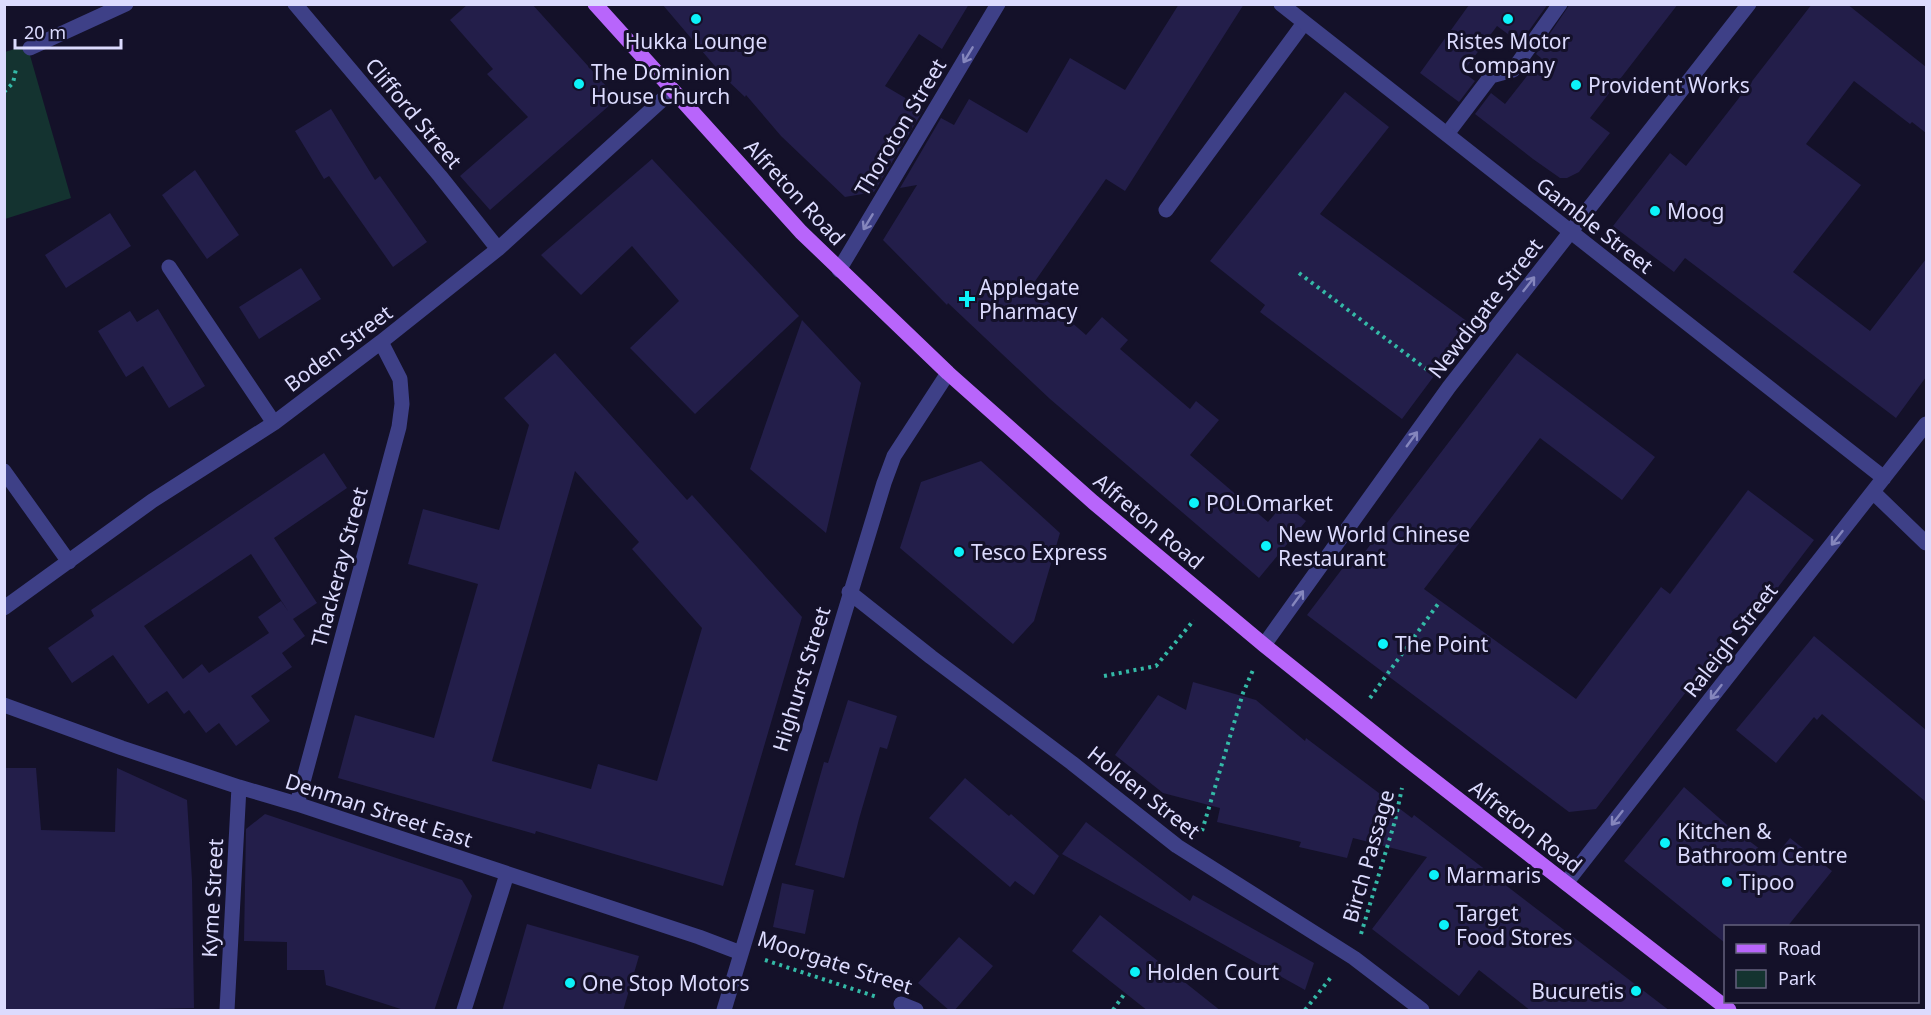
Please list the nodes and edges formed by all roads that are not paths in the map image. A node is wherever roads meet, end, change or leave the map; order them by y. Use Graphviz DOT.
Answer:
graph roads {
  1 [pos="126,4"];
  2 [pos="295,4"];
  3 [pos="595,4"];
  4 [pos="998,4"];
  5 [pos="1560,4"];
  6 [pos="1749,4"];
  7 [pos="1289,7"];
  8 [pos="1304,23"];
  9 [pos="30,48"];
  10 [pos="673,90"];
  11 [pos="1447,134"];
  12 [pos="1166,210"];
  13 [pos="1570,232"];
  14 [pos="498,249"];
  15 [pos="169,267"];
  16 [pos="839,270"];
  17 [pos="381,342"];
  18 [pos="948,373"];
  19 [pos="274,423"];
  20 [pos="1926,424"];
  21 [pos="4,471"];
  22 [pos="1884,478"];
  23 [pos="1873,492"];
  24 [pos="1926,543"];
  25 [pos="69,562"];
  26 [pos="849,592"];
  27 [pos="4,608"];
  28 [pos="1264,645"];
  29 [pos="4,705"];
  30 [pos="238,787"];
  31 [pos="297,804"];
  32 [pos="507,874"];
  33 [pos="1566,883"];
  34 [pos="741,953"];
  35 [pos="901,1004"];
  36 [pos="227,1011"];
  37 [pos="464,1011"];
  38 [pos="724,1011"];
  39 [pos="916,1011"];
  40 [pos="1422,1011"];
  41 [pos="1729,1011"];
  1 -- 9 [label="street"];
  2 -- 14 [label="street, Clifford Street"];
  3 -- 10 [label="main road, Alfreton Road"];
  4 -- 16 [label="street, Thoroton Street, one-way"];
  5 -- 11 [label="street"];
  6 -- 13 [label="street, Newdigate Street"];
  7 -- 8 [label="street, Gamble Street"];
  8 -- 11 [label="street, Gamble Street"];
  8 -- 12 [label="street"];
  10 -- 14 [label="street, Boden Street"];
  10 -- 16 [label="main road, Alfreton Road"];
  11 -- 13 [label="street, Gamble Street"];
  13 -- 22 [label="street, Gamble Street"];
  28 -- 13 [label="street, Newdigate Street, one-way"];
  14 -- 17 [label="street, Boden Street"];
  15 -- 19 [label="street"];
  16 -- 18 [label="main road, Alfreton Road"];
  17 -- 19 [label="street, Boden Street"];
  17 -- 31 [label="street, Thackeray Street"];
  18 -- 26 [label="street, Highurst Street"];
  18 -- 28 [label="main road, Alfreton Road"];
  19 -- 25 [label="street, Boden Street"];
  20 -- 22 [label="street, Raleigh Street"];
  21 -- 25 [label="street"];
  22 -- 23 [label="street, Raleigh Street"];
  23 -- 24 [label="street"];
  23 -- 33 [label="street, Raleigh Street, one-way"];
  25 -- 27 [label="street, Boden Street"];
  26 -- 34 [label="street, Highurst Street"];
  26 -- 40 [label="street, Holden Street"];
  28 -- 33 [label="main road, Alfreton Road"];
  29 -- 30 [label="street, Denman Street East"];
  30 -- 31 [label="street, Denman Street East"];
  30 -- 36 [label="street, Kyme Street"];
  31 -- 32 [label="street, Denman Street East"];
  32 -- 34 [label="street, Denman Street East"];
  32 -- 37 [label="street"];
  33 -- 41 [label="main road, Alfreton Road"];
  34 -- 38 [label="street, Highurst Street"];
  35 -- 39 [label="street, Moorgate Street"];
}
